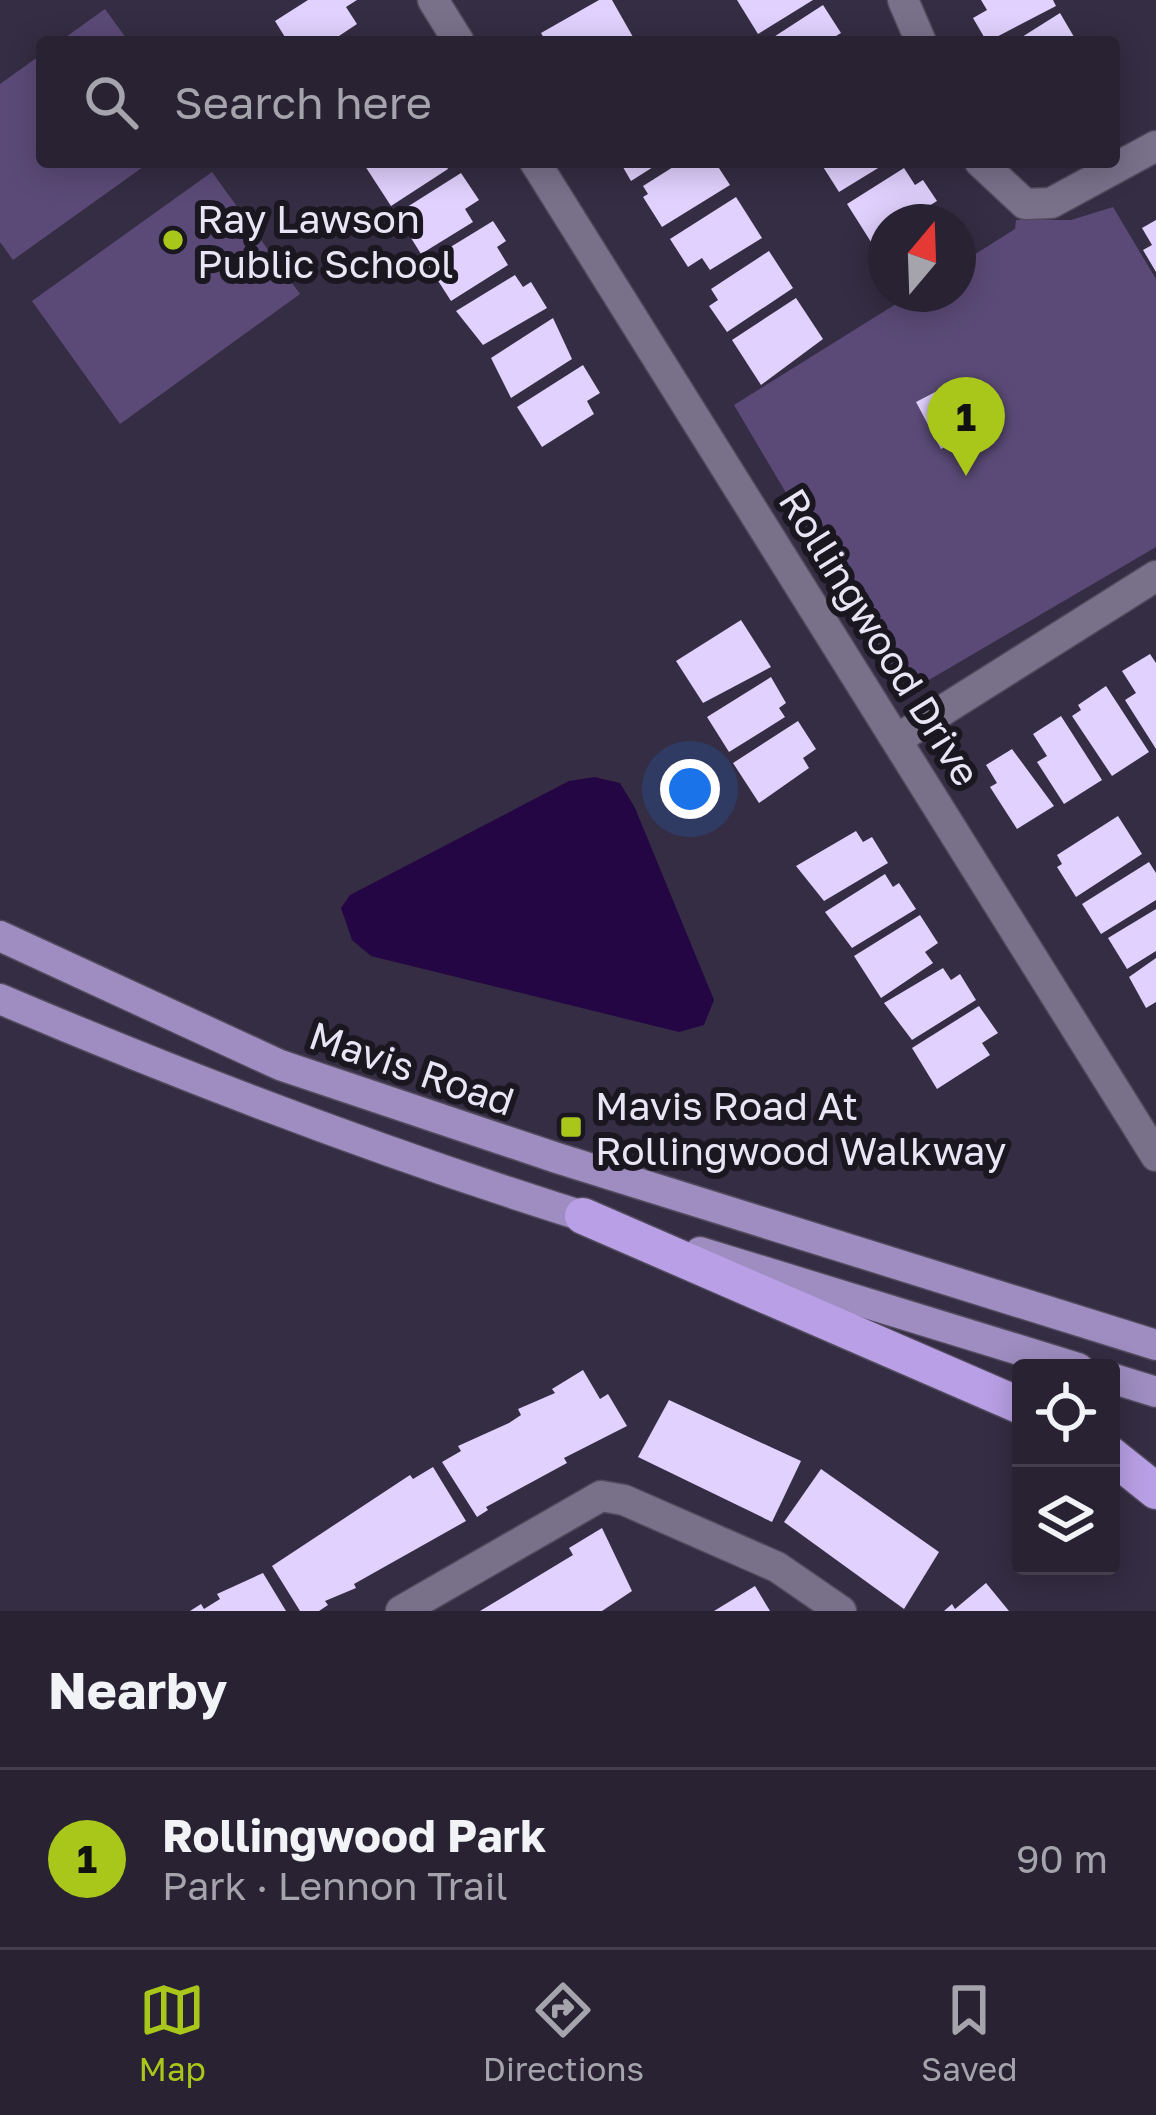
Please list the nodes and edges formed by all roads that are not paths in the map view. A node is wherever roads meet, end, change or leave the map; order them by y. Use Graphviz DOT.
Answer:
graph roads {
  1 [pos="433,0"];
  2 [pos="903,0"];
  3 [pos="455,36"];
  4 [pos="918,36"];
  5 [pos="1156,146"];
  6 [pos="1120,166"];
  7 [pos="539,168"];
  8 [pos="986,168"];
  9 [pos="1115,168"];
  10 [pos="1156,576"];
  11 [pos="899,738"];
  12 [pos="0,936"];
  13 [pos="0,999"];
  14 [pos="1156,1156"];
  15 [pos="583,1216"];
  16 [pos="1156,1346"];
  17 [pos="1049,1359"];
  18 [pos="1120,1381"];
  19 [pos="1156,1392"];
  20 [pos="1012,1402"];
  21 [pos="1120,1462"];
  22 [pos="1156,1491"];
  23 [pos="401,1611"];
  24 [pos="841,1611"];
  1 -- 3 [label="street"];
  2 -- 4 [label="street"];
  5 -- 6 [label="street"];
  7 -- 11 [label="street, Rollingwood Drive"];
  8 -- 9 [label="street"];
  10 -- 11 [label="street"];
  11 -- 14 [label="street, Rollingwood Drive"];
  12 -- 16 [label="main road, Mavis Road"];
  13 -- 15 [label="main road"];
  15 -- 17 [label="main road"];
  15 -- 20 [label="highway"];
  18 -- 19 [label="main road"];
  21 -- 22 [label="highway"];
  23 -- 24 [label="street"];
}
